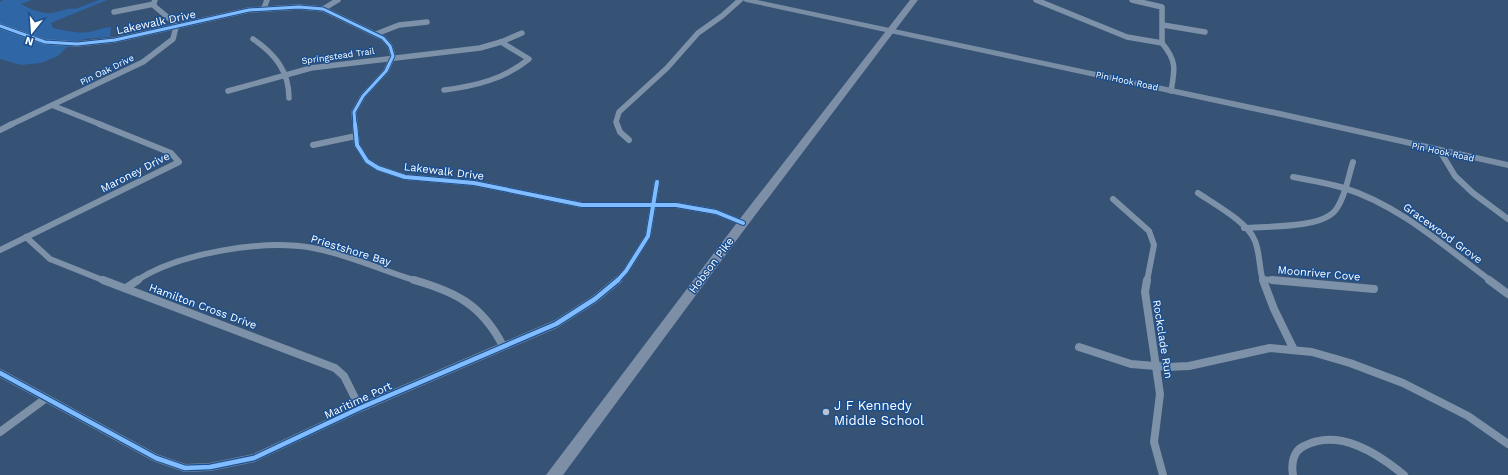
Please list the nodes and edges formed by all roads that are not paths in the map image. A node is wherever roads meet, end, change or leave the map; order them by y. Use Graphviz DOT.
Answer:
graph roads {
  1 [pos="267,0"];
  2 [pos="338,0"];
  3 [pos="740,0"];
  4 [pos="746,0"];
  5 [pos="914,0"];
  6 [pos="1036,0"];
  7 [pos="1132,0"];
  8 [pos="154,2"];
  9 [pos="264,8"];
  10 [pos="323,9"];
  11 [pos="114,12"];
  12 [pos="427,22"];
  13 [pos="1163,25"];
  14 [pos="0,26"];
  15 [pos="176,27"];
  16 [pos="891,31"];
  17 [pos="1205,32"];
  18 [pos="522,33"];
  19 [pos="376,34"];
  20 [pos="253,39"];
  21 [pos="501,42"];
  22 [pos="1162,43"];
  23 [pos="393,57"];
  24 [pos="286,74"];
  25 [pos="444,90"];
  26 [pos="228,91"];
  27 [pos="1171,91"];
  28 [pos="288,98"];
  29 [pos="54,106"];
  30 [pos="0,130"];
  31 [pos="356,136"];
  32 [pos="629,140"];
  33 [pos="313,145"];
  34 [pos="1440,151"];
  35 [pos="1353,162"];
  36 [pos="1508,165"];
  37 [pos="1293,177"];
  38 [pos="657,182"];
  39 [pos="1345,188"];
  40 [pos="1198,193"];
  41 [pos="1113,199"];
  42 [pos="654,206"];
  43 [pos="1507,217"];
  44 [pos="743,223"];
  45 [pos="1244,228"];
  46 [pos="26,237"];
  47 [pos="0,250"];
  48 [pos="1262,279"];
  49 [pos="126,288"];
  50 [pos="1374,289"];
  51 [pos="1508,294"];
  52 [pos="503,346"];
  53 [pos="1079,347"];
  54 [pos="1294,350"];
  55 [pos="1156,366"];
  56 [pos="0,373"];
  57 [pos="45,398"];
  58 [pos="360,408"];
  59 [pos="0,432"];
  60 [pos="1508,444"];
  61 [pos="554,475"];
  62 [pos="1163,475"];
  63 [pos="1293,475"];
  64 [pos="1404,475"];
  1 -- 9 [label="street"];
  2 -- 10 [label="street"];
  3 -- 32 [label="street"];
  4 -- 16 [label="street, Pin Hook Road"];
  5 -- 16 [label="main road, Hobson Pike"];
  6 -- 22 [label="street"];
  7 -- 13 [label="street"];
  8 -- 11 [label="street"];
  8 -- 15 [label="street"];
  9 -- 10 [label="street, Lakewalk Drive"];
  9 -- 15 [label="street, Lakewalk Drive"];
  10 -- 19 [label="street, Lakewalk Drive"];
  12 -- 19 [label="street"];
  13 -- 17 [label="street"];
  13 -- 22 [label="street"];
  14 -- 15 [label="street, Lakewalk Drive"];
  15 -- 29 [label="street, Pin Oak Drive"];
  16 -- 27 [label="street, Pin Hook Road"];
  16 -- 44 [label="main road, Hobson Pike"];
  18 -- 21 [label="street, Springstead Trail"];
  19 -- 23 [label="street, Lakewalk Drive"];
  20 -- 24 [label="street"];
  21 -- 23 [label="street, Springstead Trail"];
  21 -- 25 [label="street"];
  22 -- 27 [label="street"];
  23 -- 24 [label="street, Springstead Trail"];
  23 -- 31 [label="street, Lakewalk Drive"];
  24 -- 26 [label="street, Springstead Trail"];
  24 -- 28 [label="street"];
  27 -- 34 [label="street, Pin Hook Road"];
  29 -- 30 [label="street, Pin Oak Drive"];
  29 -- 46 [label="street, Maroney Drive"];
  31 -- 33 [label="street"];
  31 -- 42 [label="street, Lakewalk Drive"];
  34 -- 36 [label="street, Pin Hook Road"];
  34 -- 43 [label="street"];
  35 -- 39 [label="street"];
  37 -- 39 [label="street, Gracewood Grove"];
  38 -- 42 [label="street, Maritime Port"];
  39 -- 45 [label="street"];
  39 -- 51 [label="street, Gracewood Grove"];
  40 -- 45 [label="street"];
  41 -- 55 [label="street, Rockclade Run"];
  42 -- 44 [label="street, Lakewalk Drive"];
  42 -- 52 [label="street, Maritime Port"];
  44 -- 61 [label="main road, Hobson Pike"];
  45 -- 48 [label="street"];
  46 -- 47 [label="street, Maroney Drive"];
  46 -- 49 [label="street, Hamilton Cross Drive"];
  48 -- 50 [label="street, Moonriver Cove"];
  48 -- 54 [label="street"];
  49 -- 52 [label="street, Priestshore Bay"];
  49 -- 58 [label="street, Hamilton Cross Drive"];
  52 -- 58 [label="street, Maritime Port"];
  53 -- 55 [label="street"];
  54 -- 55 [label="street"];
  54 -- 60 [label="street"];
  55 -- 62 [label="street, Rockclade Run"];
  56 -- 57 [label="street, Maritime Port"];
  57 -- 58 [label="street, Maritime Port"];
  57 -- 59 [label="street"];
  63 -- 64 [label="street"];
}
